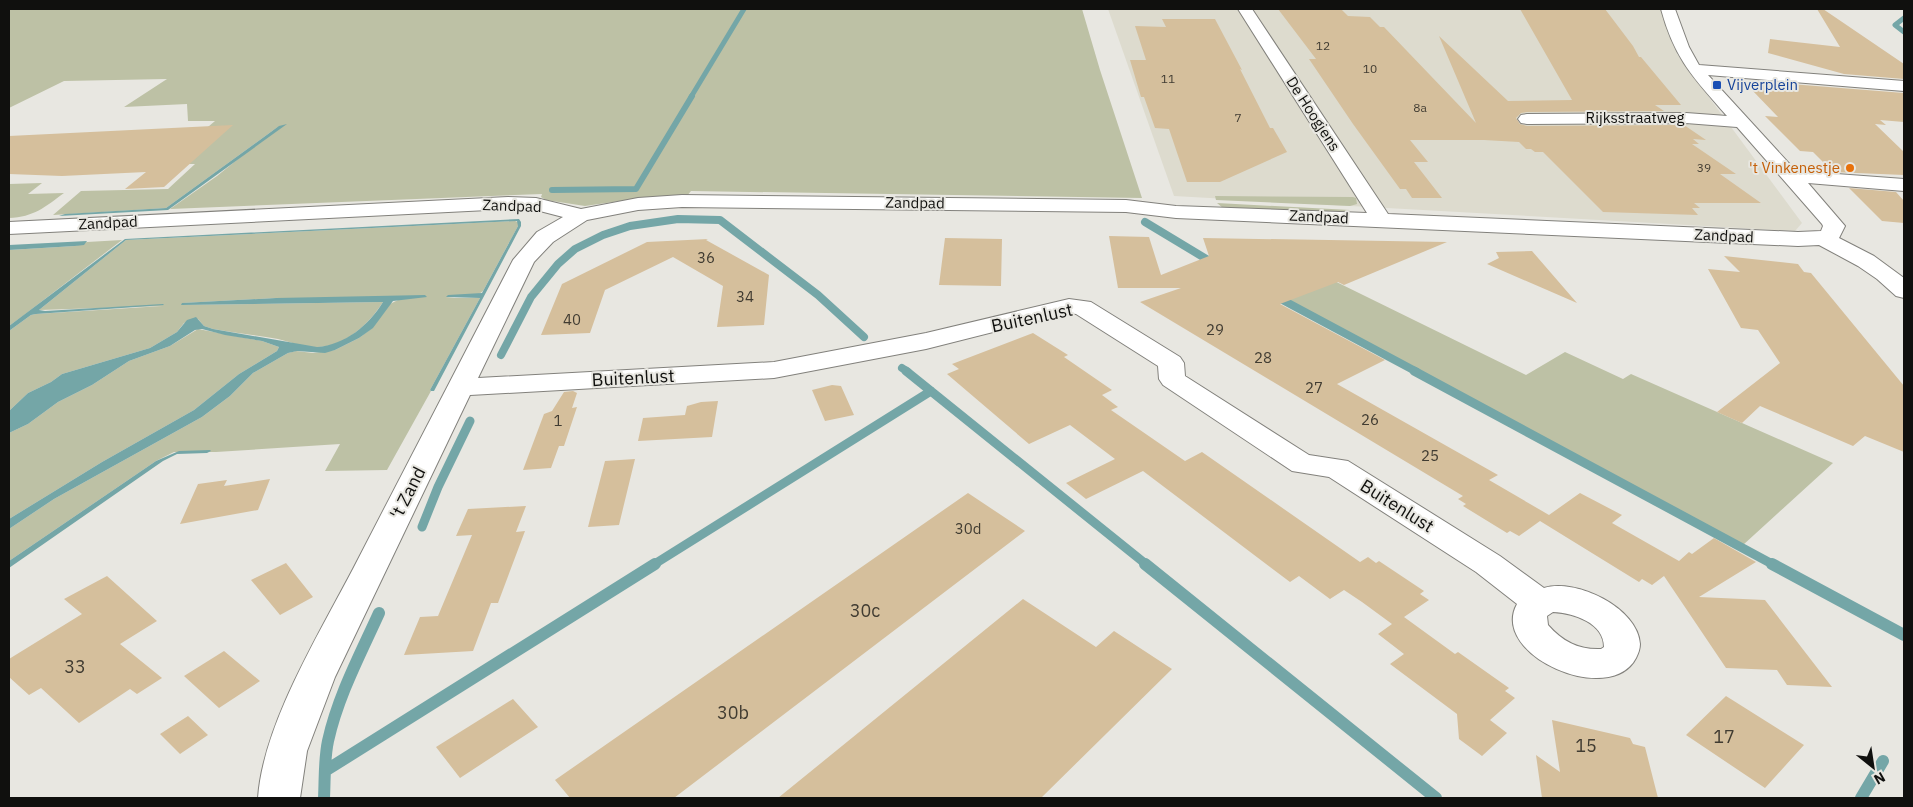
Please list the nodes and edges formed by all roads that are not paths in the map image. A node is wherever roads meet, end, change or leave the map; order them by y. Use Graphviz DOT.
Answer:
graph roads {
  1 [pos="1245,9"];
  2 [pos="1668,9"];
  3 [pos="1694,69"];
  4 [pos="1904,86"];
  5 [pos="1527,119"];
  6 [pos="1742,122"];
  7 [pos="1791,176"];
  8 [pos="1904,185"];
  9 [pos="581,215"];
  10 [pos="1381,220"];
  11 [pos="9,228"];
  12 [pos="1823,238"];
  13 [pos="1904,292"];
  14 [pos="462,386"];
  15 [pos="1538,602"];
  16 [pos="279,798"];
  1 -- 10 [label="street, De Hoogjens"];
  2 -- 3 [label="street"];
  3 -- 4 [label="street"];
  3 -- 6 [label="street"];
  5 -- 6 [label="street, Rijksstraatweg"];
  6 -- 7 [label="street"];
  7 -- 8 [label="street"];
  7 -- 12 [label="street"];
  9 -- 10 [label="street, Zandpad"];
  9 -- 11 [label="street, Zandpad"];
  9 -- 14 [label="street, 't Zand"];
  10 -- 12 [label="street, Zandpad"];
  12 -- 13 [label="street"];
  14 -- 15 [label="street, Buitenlust"];
  14 -- 16 [label="street, 't Zand"];
}
